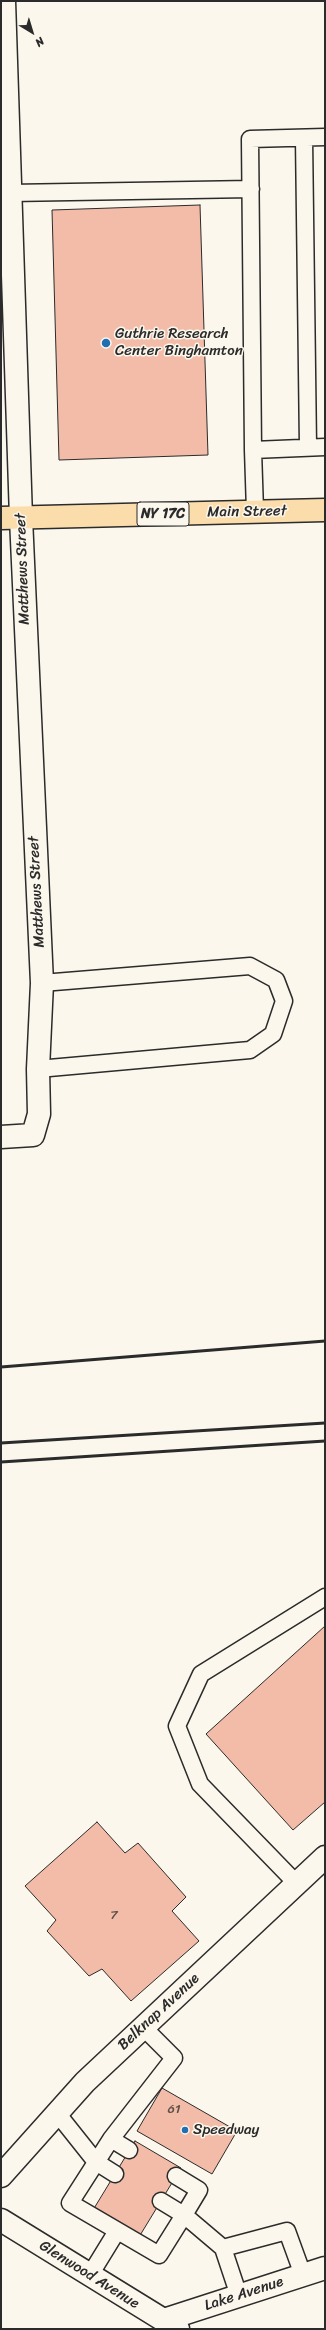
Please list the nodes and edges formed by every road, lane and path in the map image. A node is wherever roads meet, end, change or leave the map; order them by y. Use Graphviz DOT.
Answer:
graph roads {
  1 [pos="4,1"];
  2 [pos="325,137"];
  3 [pos="304,138"];
  4 [pos="251,189"];
  5 [pos="10,193"];
  6 [pos="308,447"];
  7 [pos="325,447"];
  8 [pos="254,450"];
  9 [pos="325,510"];
  10 [pos="255,511"];
  11 [pos="11,518"];
  12 [pos="42,983"];
  13 [pos="38,1069"];
  14 [pos="1,1137"];
  15 [pos="325,1597"];
  16 [pos="325,1857"];
  17 [pos="297,1884"];
  18 [pos="143,2027"];
  19 [pos="57,2113"];
  20 [pos="111,2140"];
  21 [pos="129,2150"];
  22 [pos="96,2162"];
  23 [pos="115,2174"];
  24 [pos="1,2176"];
  25 [pos="176,2176"];
  26 [pos="161,2201"];
  27 [pos="184,2215"];
  28 [pos="1,2220"];
  29 [pos="117,2231"];
  30 [pos="222,2248"];
  31 [pos="325,2268"];
  32 [pos="90,2275"];
  33 [pos="303,2275"];
  34 [pos="239,2296"];
  35 [pos="171,2325"];
  1 -- 5 [label="street, Matthews Street"];
  2 -- 3 [label="lane"];
  3 -- 4 [label="lane"];
  3 -- 6 [label="lane"];
  4 -- 5 [label="lane"];
  4 -- 8 [label="lane"];
  5 -- 11 [label="street, Matthews Street"];
  6 -- 7 [label="lane"];
  6 -- 8 [label="lane"];
  8 -- 10 [label="lane"];
  9 -- 10 [label="main road, Main Street / NY 17C"];
  10 -- 11 [label="main road, Main Street / NY 17C"];
  11 -- 12 [label="street, Matthews Street"];
  12 -- 13 [label="street, Matthews Street"];
  12 -- 13 [label="lane"];
  13 -- 14 [label="street, Matthews Street"];
  15 -- 17 [label="lane"];
  16 -- 17 [label="street, Belknap Avenue"];
  17 -- 18 [label="street, Belknap Avenue"];
  18 -- 19 [label="street, Belknap Avenue"];
  18 -- 20 [label="lane"];
  19 -- 22 [label="lane"];
  19 -- 24 [label="street, Belknap Avenue"];
  20 -- 21 [label="lane"];
  20 -- 22 [label="lane"];
  22 -- 23 [label="lane"];
  22 -- 29 [label="lane"];
  25 -- 27 [label="lane"];
  26 -- 27 [label="lane"];
  27 -- 29 [label="lane"];
  27 -- 30 [label="lane"];
  28 -- 32 [label="street, Glenwood Avenue"];
  29 -- 32 [label="lane"];
  30 -- 33 [label="lane"];
  30 -- 34 [label="lane"];
  31 -- 33 [label="street, Lake Avenue"];
  32 -- 35 [label="street, Glenwood Avenue"];
  33 -- 34 [label="street, Lake Avenue"];
  34 -- 35 [label="street, Lake Avenue"];
}
